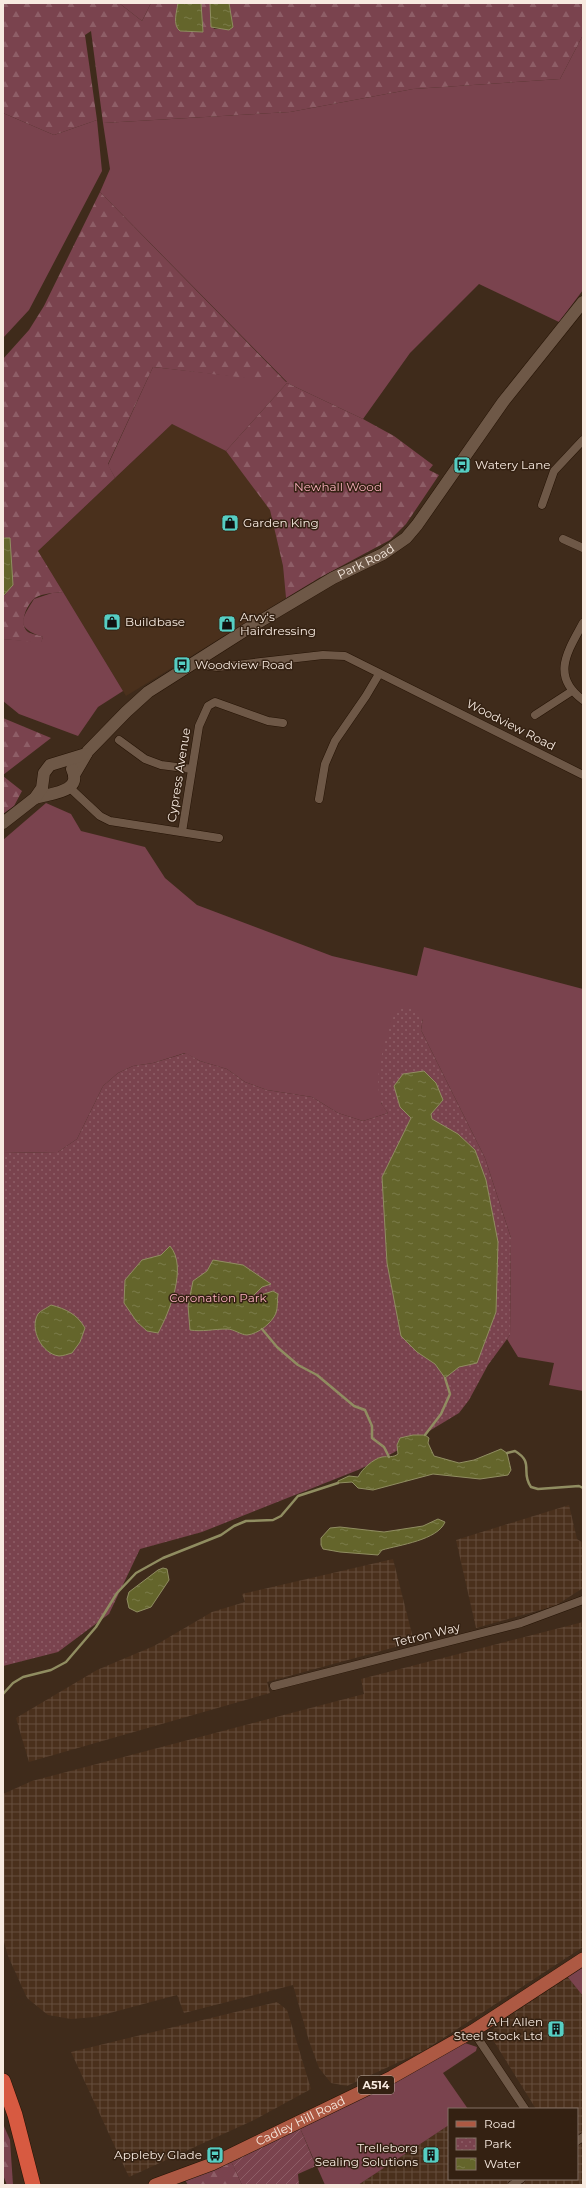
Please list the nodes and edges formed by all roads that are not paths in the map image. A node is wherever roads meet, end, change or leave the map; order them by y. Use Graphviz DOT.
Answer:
graph roads {
  1 [pos="583,302"];
  2 [pos="583,440"];
  3 [pos="542,505"];
  4 [pos="563,539"];
  5 [pos="583,548"];
  6 [pos="583,623"];
  7 [pos="201,658"];
  8 [pos="379,674"];
  9 [pos="572,691"];
  10 [pos="583,700"];
  11 [pos="535,715"];
  12 [pos="283,724"];
  13 [pos="119,740"];
  14 [pos="86,754"];
  15 [pos="60,762"];
  16 [pos="192,768"];
  17 [pos="74,775"];
  18 [pos="583,775"];
  19 [pos="44,778"];
  20 [pos="70,788"];
  21 [pos="56,792"];
  22 [pos="35,798"];
  23 [pos="319,799"];
  24 [pos="3,822"];
  25 [pos="182,832"];
  26 [pos="219,838"];
  27 [pos="583,1600"];
  28 [pos="274,1686"];
  29 [pos="583,1960"];
  30 [pos="473,2031"];
  31 [pos="3,2081"];
  32 [pos="524,2108"];
  33 [pos="33,2185"];
  34 [pos="155,2185"];
  1 -- 7 [label="main road, Park Road"];
  2 -- 3 [label="street"];
  4 -- 5 [label="street"];
  6 -- 9 [label="street"];
  7 -- 8 [label="street, Woodview Road"];
  7 -- 14 [label="main road, Park Road"];
  8 -- 18 [label="street, Woodview Road"];
  8 -- 23 [label="street"];
  9 -- 10 [label="street"];
  9 -- 11 [label="street"];
  12 -- 16 [label="street, Cypress Avenue"];
  13 -- 16 [label="street"];
  14 -- 15 [label="main road, Park Road"];
  14 -- 17 [label="main road, Park Road"];
  15 -- 17 [label="main road"];
  15 -- 19 [label="main road, Park Road"];
  16 -- 25 [label="street, Cypress Avenue"];
  17 -- 20 [label="main road, Park Road"];
  19 -- 21 [label="main road"];
  19 -- 22 [label="main road, Park Road"];
  20 -- 21 [label="main road, Park Road"];
  20 -- 25 [label="street"];
  21 -- 22 [label="main road, Park Road"];
  22 -- 24 [label="main road, Park Road"];
  25 -- 26 [label="street"];
  27 -- 28 [label="street, Tetron Way"];
  29 -- 30 [label="main road, Cadley Hill Road / A514"];
  30 -- 32 [label="street"];
  30 -- 34 [label="main road, Cadley Hill Road / A514"];
  31 -- 33 [label="highway"];
}
